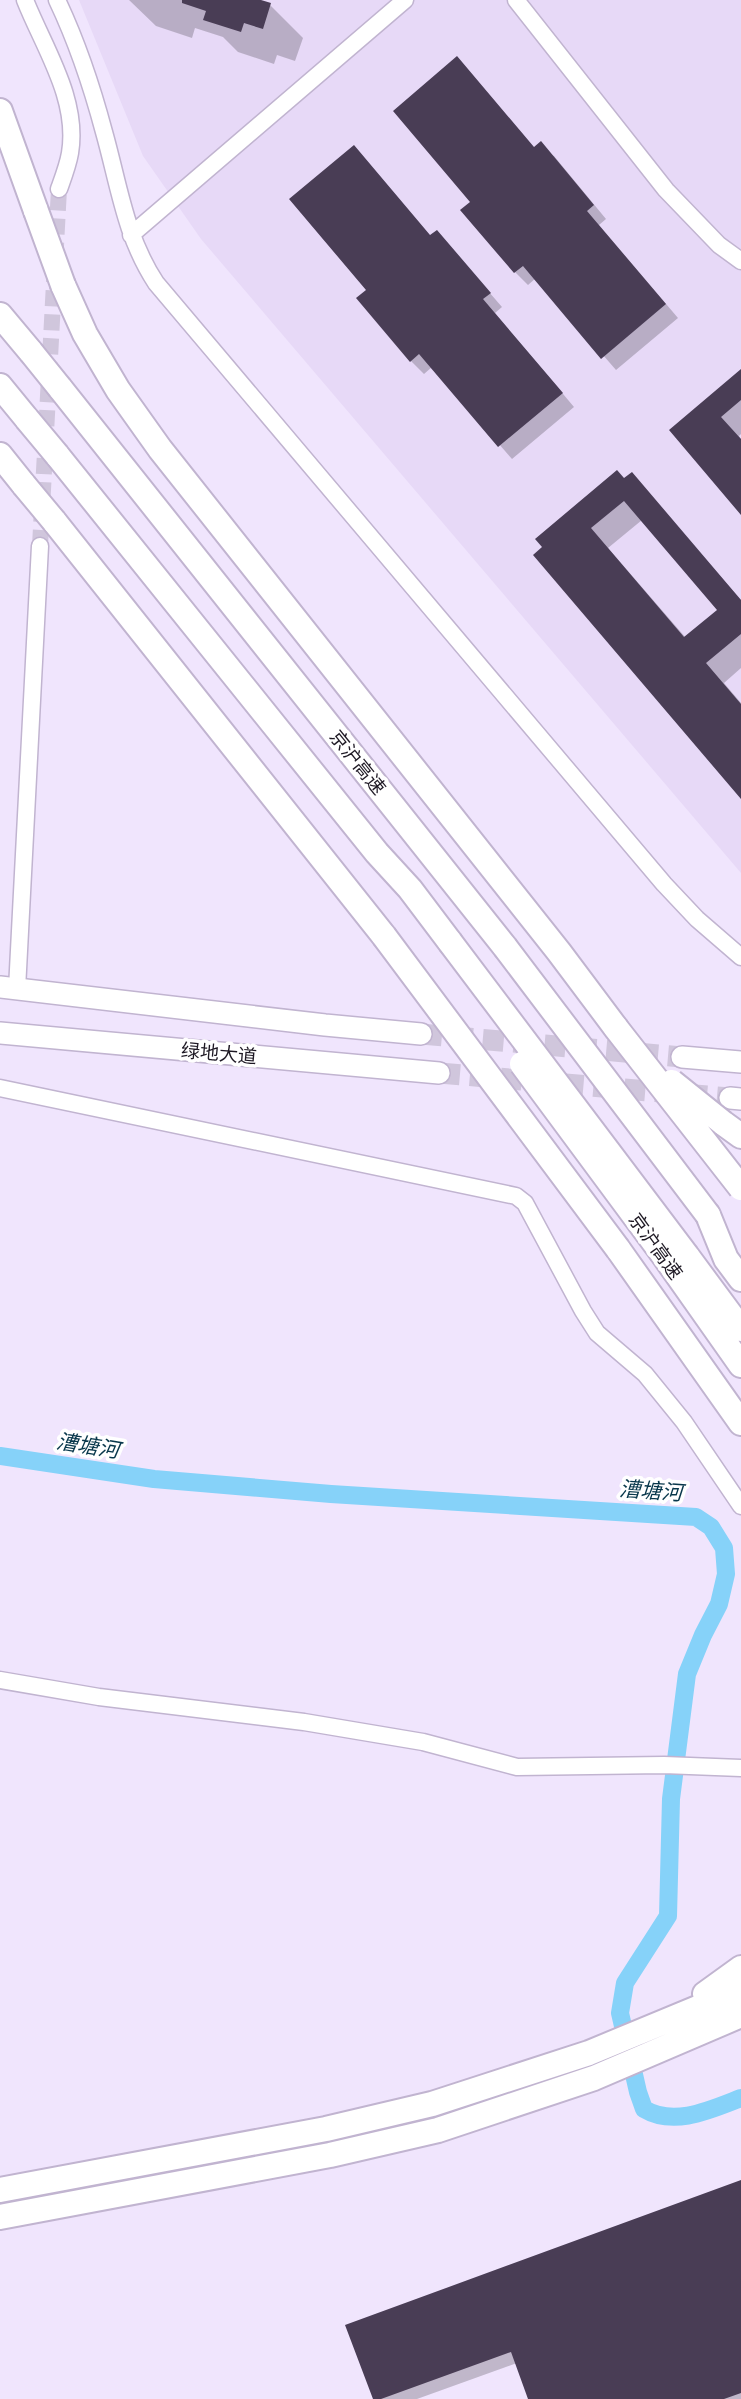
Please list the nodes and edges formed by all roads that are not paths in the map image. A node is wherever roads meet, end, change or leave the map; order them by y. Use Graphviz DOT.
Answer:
graph roads {
  1 [pos="25,0"];
  2 [pos="57,0"];
  3 [pos="405,0"];
  4 [pos="516,0"];
  5 [pos="0,111"];
  6 [pos="59,189"];
  7 [pos="131,235"];
  8 [pos="741,261"];
  9 [pos="0,315"];
  10 [pos="0,386"];
  11 [pos="0,455"];
  12 [pos="40,546"];
  13 [pos="440,941"];
  14 [pos="741,957"];
  15 [pos="8,988"];
  16 [pos="616,1028"];
  17 [pos="0,1033"];
  18 [pos="421,1034"];
  19 [pos="682,1057"];
  20 [pos="741,1062"];
  21 [pos="439,1073"];
  22 [pos="0,1088"];
  23 [pos="741,1136"];
  24 [pos="741,1188"];
  25 [pos="734,1255"];
  26 [pos="741,1279"];
  27 [pos="741,1329"];
  28 [pos="741,1365"];
  29 [pos="741,1423"];
  30 [pos="741,1506"];
  31 [pos="0,1680"];
  32 [pos="741,1768"];
  33 [pos="741,1968"];
  34 [pos="741,1990"];
  35 [pos="741,2015"];
  36 [pos="741,2029"];
  37 [pos="708,2031"];
  38 [pos="664,2037"];
  39 [pos="0,2190"];
  40 [pos="0,2217"];
  1 -- 6 [label="street"];
  2 -- 7 [label="street"];
  3 -- 7 [label="street"];
  4 -- 8 [label="street"];
  5 -- 16 [label="highway, bridge"];
  7 -- 14 [label="street"];
  9 -- 25 [label="highway, 京沪高速, bridge"];
  10 -- 13 [label="highway, 京沪高速, bridge"];
  11 -- 29 [label="highway, bridge"];
  12 -- 15 [label="street"];
  13 -- 27 [label="highway, 京沪高速, bridge"];
  13 -- 28 [label="highway, 京沪高速, bridge"];
  15 -- 18 [label="main road, 绿地大道"];
  16 -- 23 [label="highway, bridge"];
  16 -- 24 [label="highway, bridge"];
  17 -- 21 [label="main road, 绿地大道"];
  19 -- 20 [label="main road"];
  22 -- 30 [label="street"];
  25 -- 26 [label="highway, 京沪高速"];
  31 -- 32 [label="street"];
  33 -- 38 [label="highway"];
  34 -- 38 [label="highway"];
  35 -- 37 [label="highway"];
  36 -- 37 [label="highway"];
  37 -- 38 [label="highway"];
  38 -- 39 [label="highway"];
  38 -- 40 [label="highway"];
}
